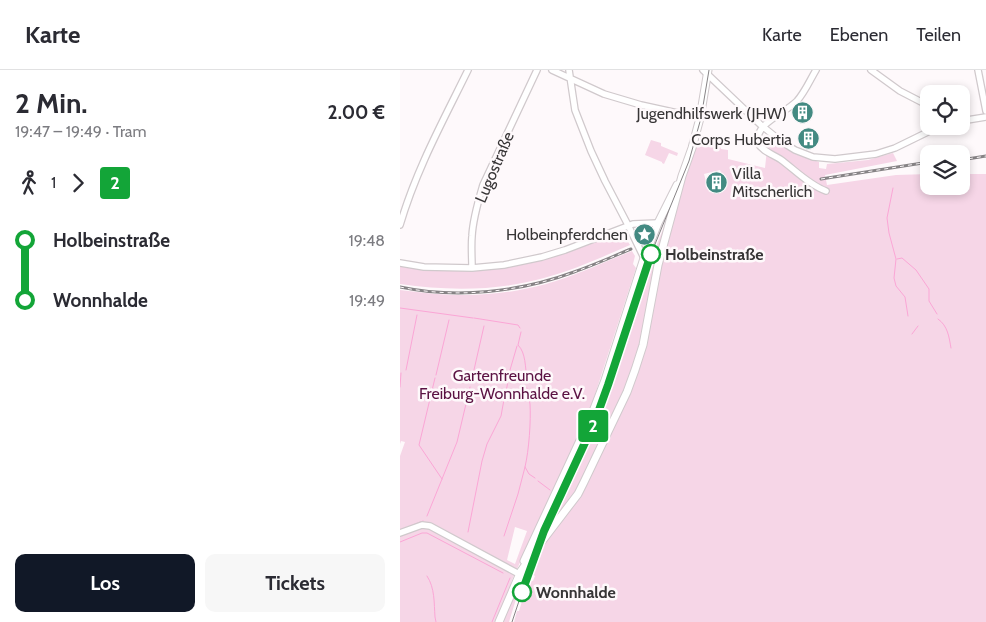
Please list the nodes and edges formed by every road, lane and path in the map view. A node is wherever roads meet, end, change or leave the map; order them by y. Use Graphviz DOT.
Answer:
graph roads {
  1 [pos="468,70"];
  2 [pos="536,70"];
  3 [pos="552,70"];
  4 [pos="569,70"];
  5 [pos="816,70"];
  6 [pos="870,70"];
  7 [pos="978,70"];
  8 [pos="706,71"];
  9 [pos="570,78"];
  10 [pos="920,101"];
  11 [pos="986,111"];
  12 [pos="986,116"];
  13 [pos="700,118"];
  14 [pos="970,119"];
  15 [pos="762,126"];
  16 [pos="923,135"];
  17 [pos="682,176"];
  18 [pos="826,191"];
  19 [pos="658,223"];
  20 [pos="400,225"];
  21 [pos="628,225"];
  22 [pos="644,258"];
  23 [pos="400,263"];
  24 [pos="472,268"];
  25 [pos="542,523"];
  26 [pos="549,532"];
  27 [pos="400,533"];
  28 [pos="519,574"];
  29 [pos="499,622"];
  1 -- 20 [label="street"];
  2 -- 24 [label="street, Lugostraße"];
  3 -- 9 [label="street"];
  4 -- 9 [label="street"];
  5 -- 15 [label="street"];
  6 -- 10 [label="street"];
  7 -- 11 [label="street"];
  8 -- 13 [label="main road"];
  8 -- 15 [label="street"];
  9 -- 13 [label="street"];
  9 -- 21 [label="street"];
  12 -- 14 [label="street"];
  13 -- 17 [label="main road"];
  15 -- 16 [label="street"];
  15 -- 18 [label="street"];
  17 -- 19 [label="main road"];
  17 -- 26 [label="main road"];
  19 -- 21 [label="street"];
  19 -- 22 [label="main road"];
  21 -- 22 [label="street"];
  21 -- 24 [label="street"];
  22 -- 25 [label="main road"];
  23 -- 24 [label="street"];
  25 -- 26 [label="main road"];
  25 -- 28 [label="main road"];
  26 -- 28 [label="main road"];
  27 -- 28 [label="street"];
  28 -- 29 [label="main road"];
}
